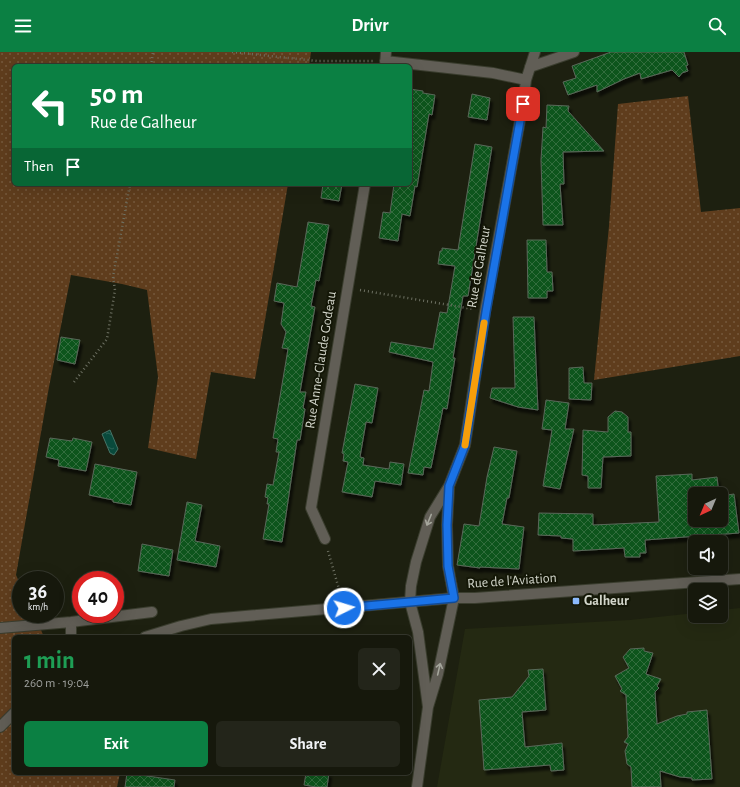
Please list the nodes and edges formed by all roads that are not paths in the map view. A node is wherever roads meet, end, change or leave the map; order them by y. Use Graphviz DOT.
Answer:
graph roads {
  1 [pos="535,52"];
  2 [pos="574,52"];
  3 [pos="385,60"];
  4 [pos="530,67"];
  5 [pos="526,80"];
  6 [pos="365,186"];
  7 [pos="449,486"];
  8 [pos="325,539"];
  9 [pos="740,579"];
  10 [pos="454,598"];
  11 [pos="410,602"];
  12 [pos="152,612"];
  13 [pos="71,622"];
  14 [pos="0,628"];
  15 [pos="71,635"];
  16 [pos="152,635"];
  17 [pos="428,707"];
  18 [pos="12,715"];
  19 [pos="0,726"];
  20 [pos="417,787"];
  1 -- 4 [label="street, Rue de Galheur"];
  2 -- 4 [label="street"];
  3 -- 5 [label="street"];
  4 -- 5 [label="street, Rue de Galheur"];
  5 -- 7 [label="street, Rue de Galheur"];
  6 -- 8 [label="street, Rue Anne-Claude Godeau"];
  7 -- 10 [label="street, Rue de Galheur"];
  7 -- 11 [label="street, Rue de Galheur, one-way"];
  9 -- 10 [label="street, Rue de l'Aviation"];
  10 -- 11 [label="street, Rue de l'Aviation"];
  17 -- 10 [label="street, one-way"];
  11 -- 16 [label="street, Rue de l'Aviation"];
  11 -- 17 [label="street"];
  12 -- 13 [label="street"];
  13 -- 14 [label="street"];
  13 -- 15 [label="street"];
  17 -- 20 [label="street"];
  18 -- 19 [label="street"];
}
